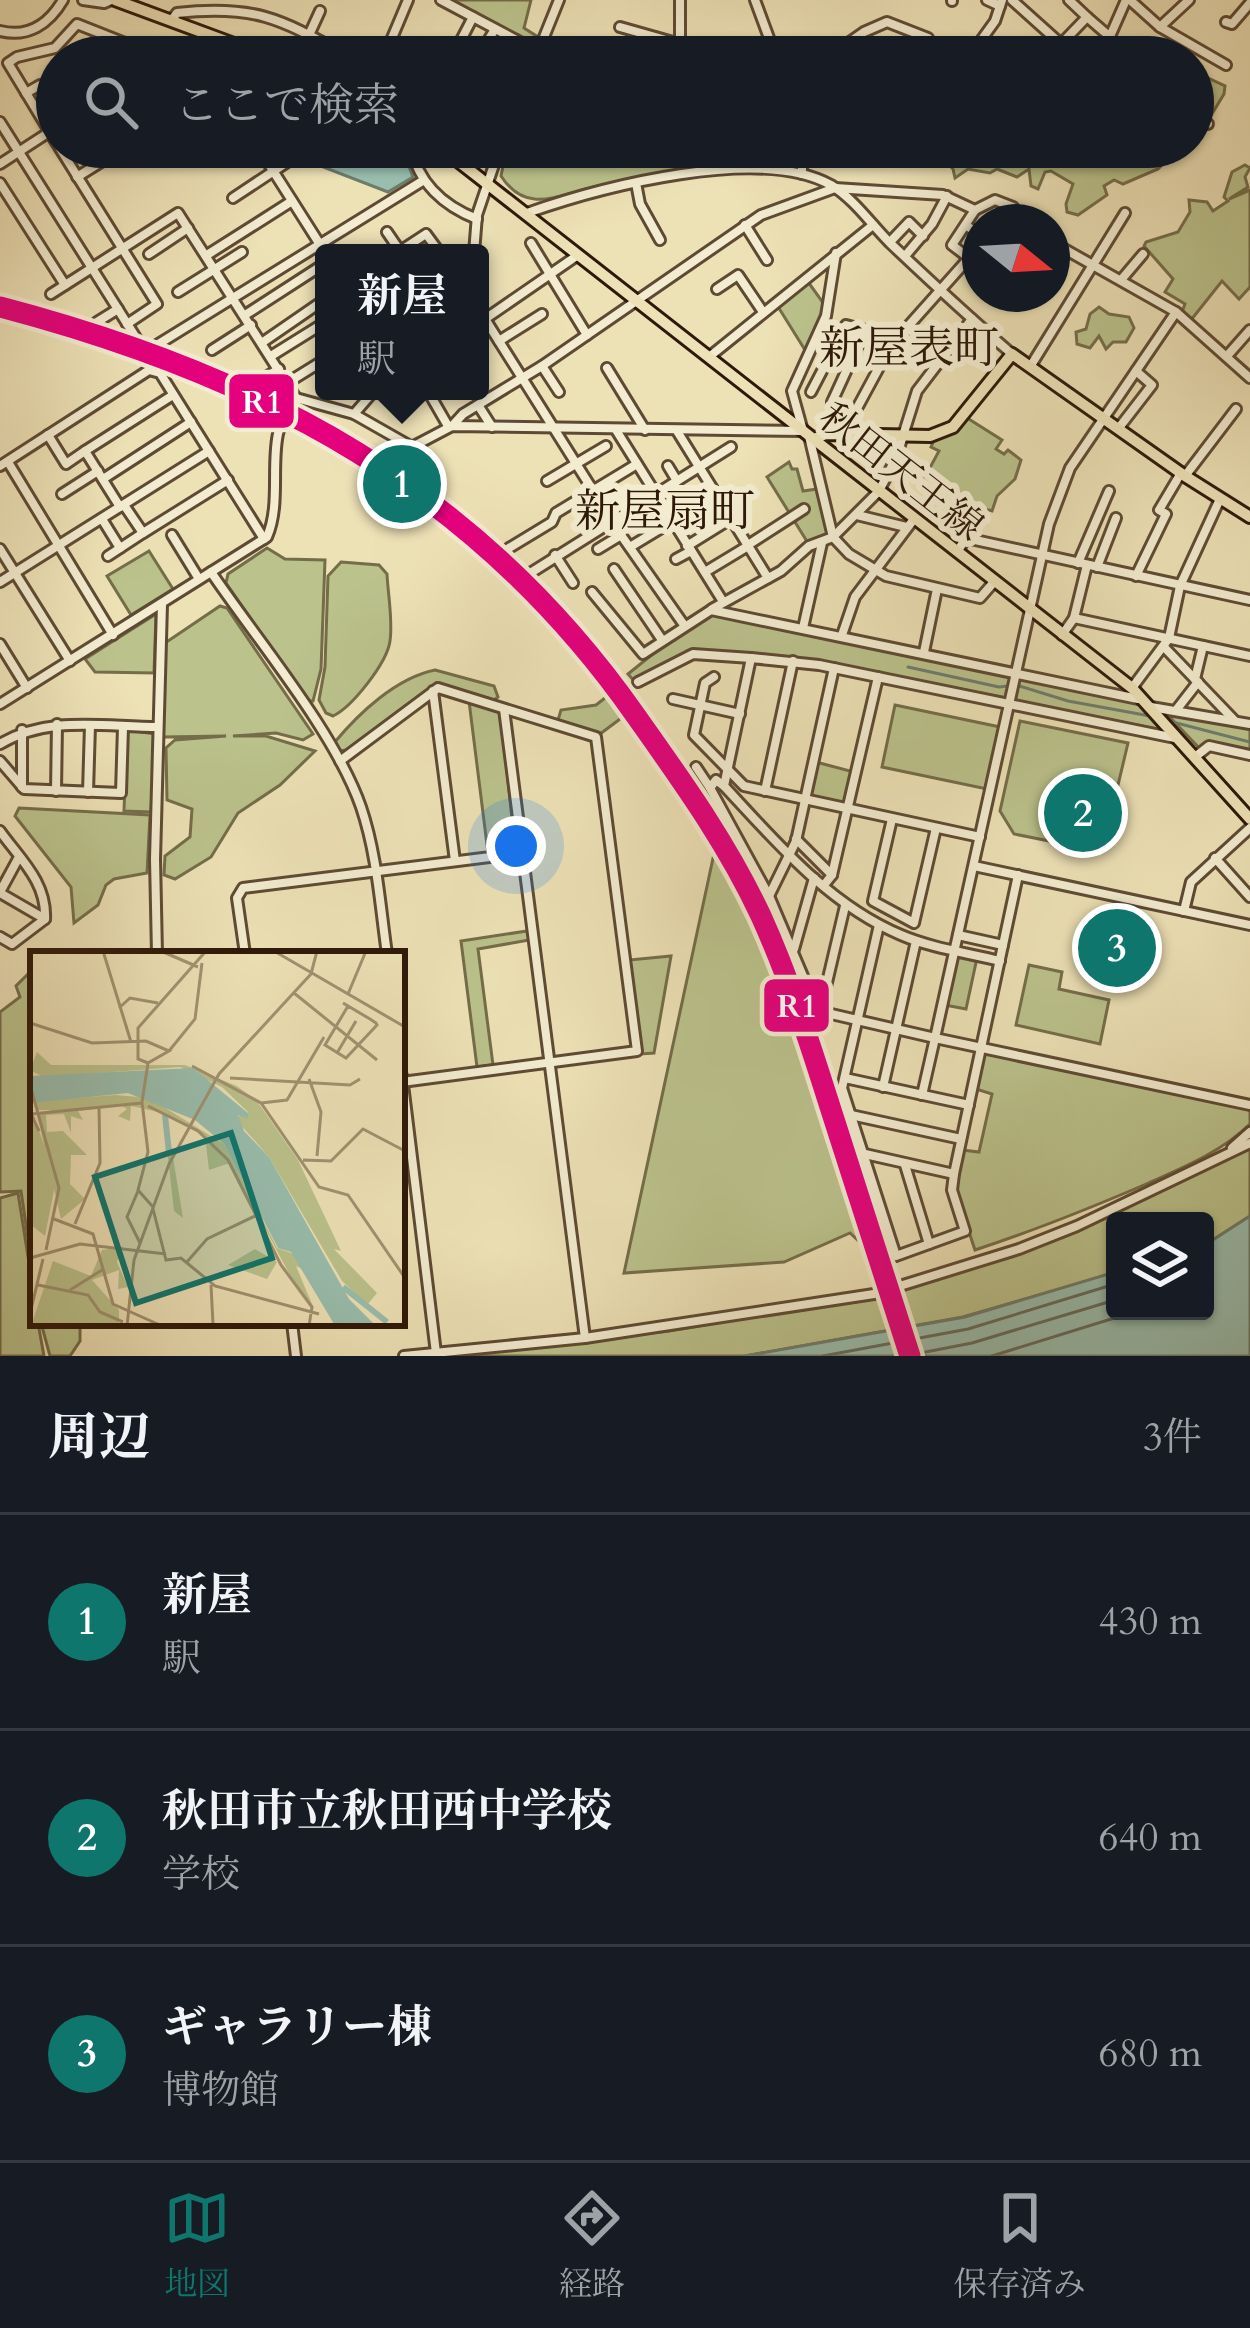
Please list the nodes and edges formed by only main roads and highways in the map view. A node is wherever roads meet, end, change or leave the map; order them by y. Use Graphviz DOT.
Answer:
graph roads {
  1 [pos="113,0"];
  2 [pos="212,36"];
  3 [pos="472,168"];
  4 [pos="809,435"];
  5 [pos="1250,517"];
  6 [pos="1250,819"];
  1 -- 2 [label="main road"];
  3 -- 4 [label="main road, 秋田天王線"];
  4 -- 5 [label="main road"];
  4 -- 6 [label="main road, 秋田天王線"];
}
